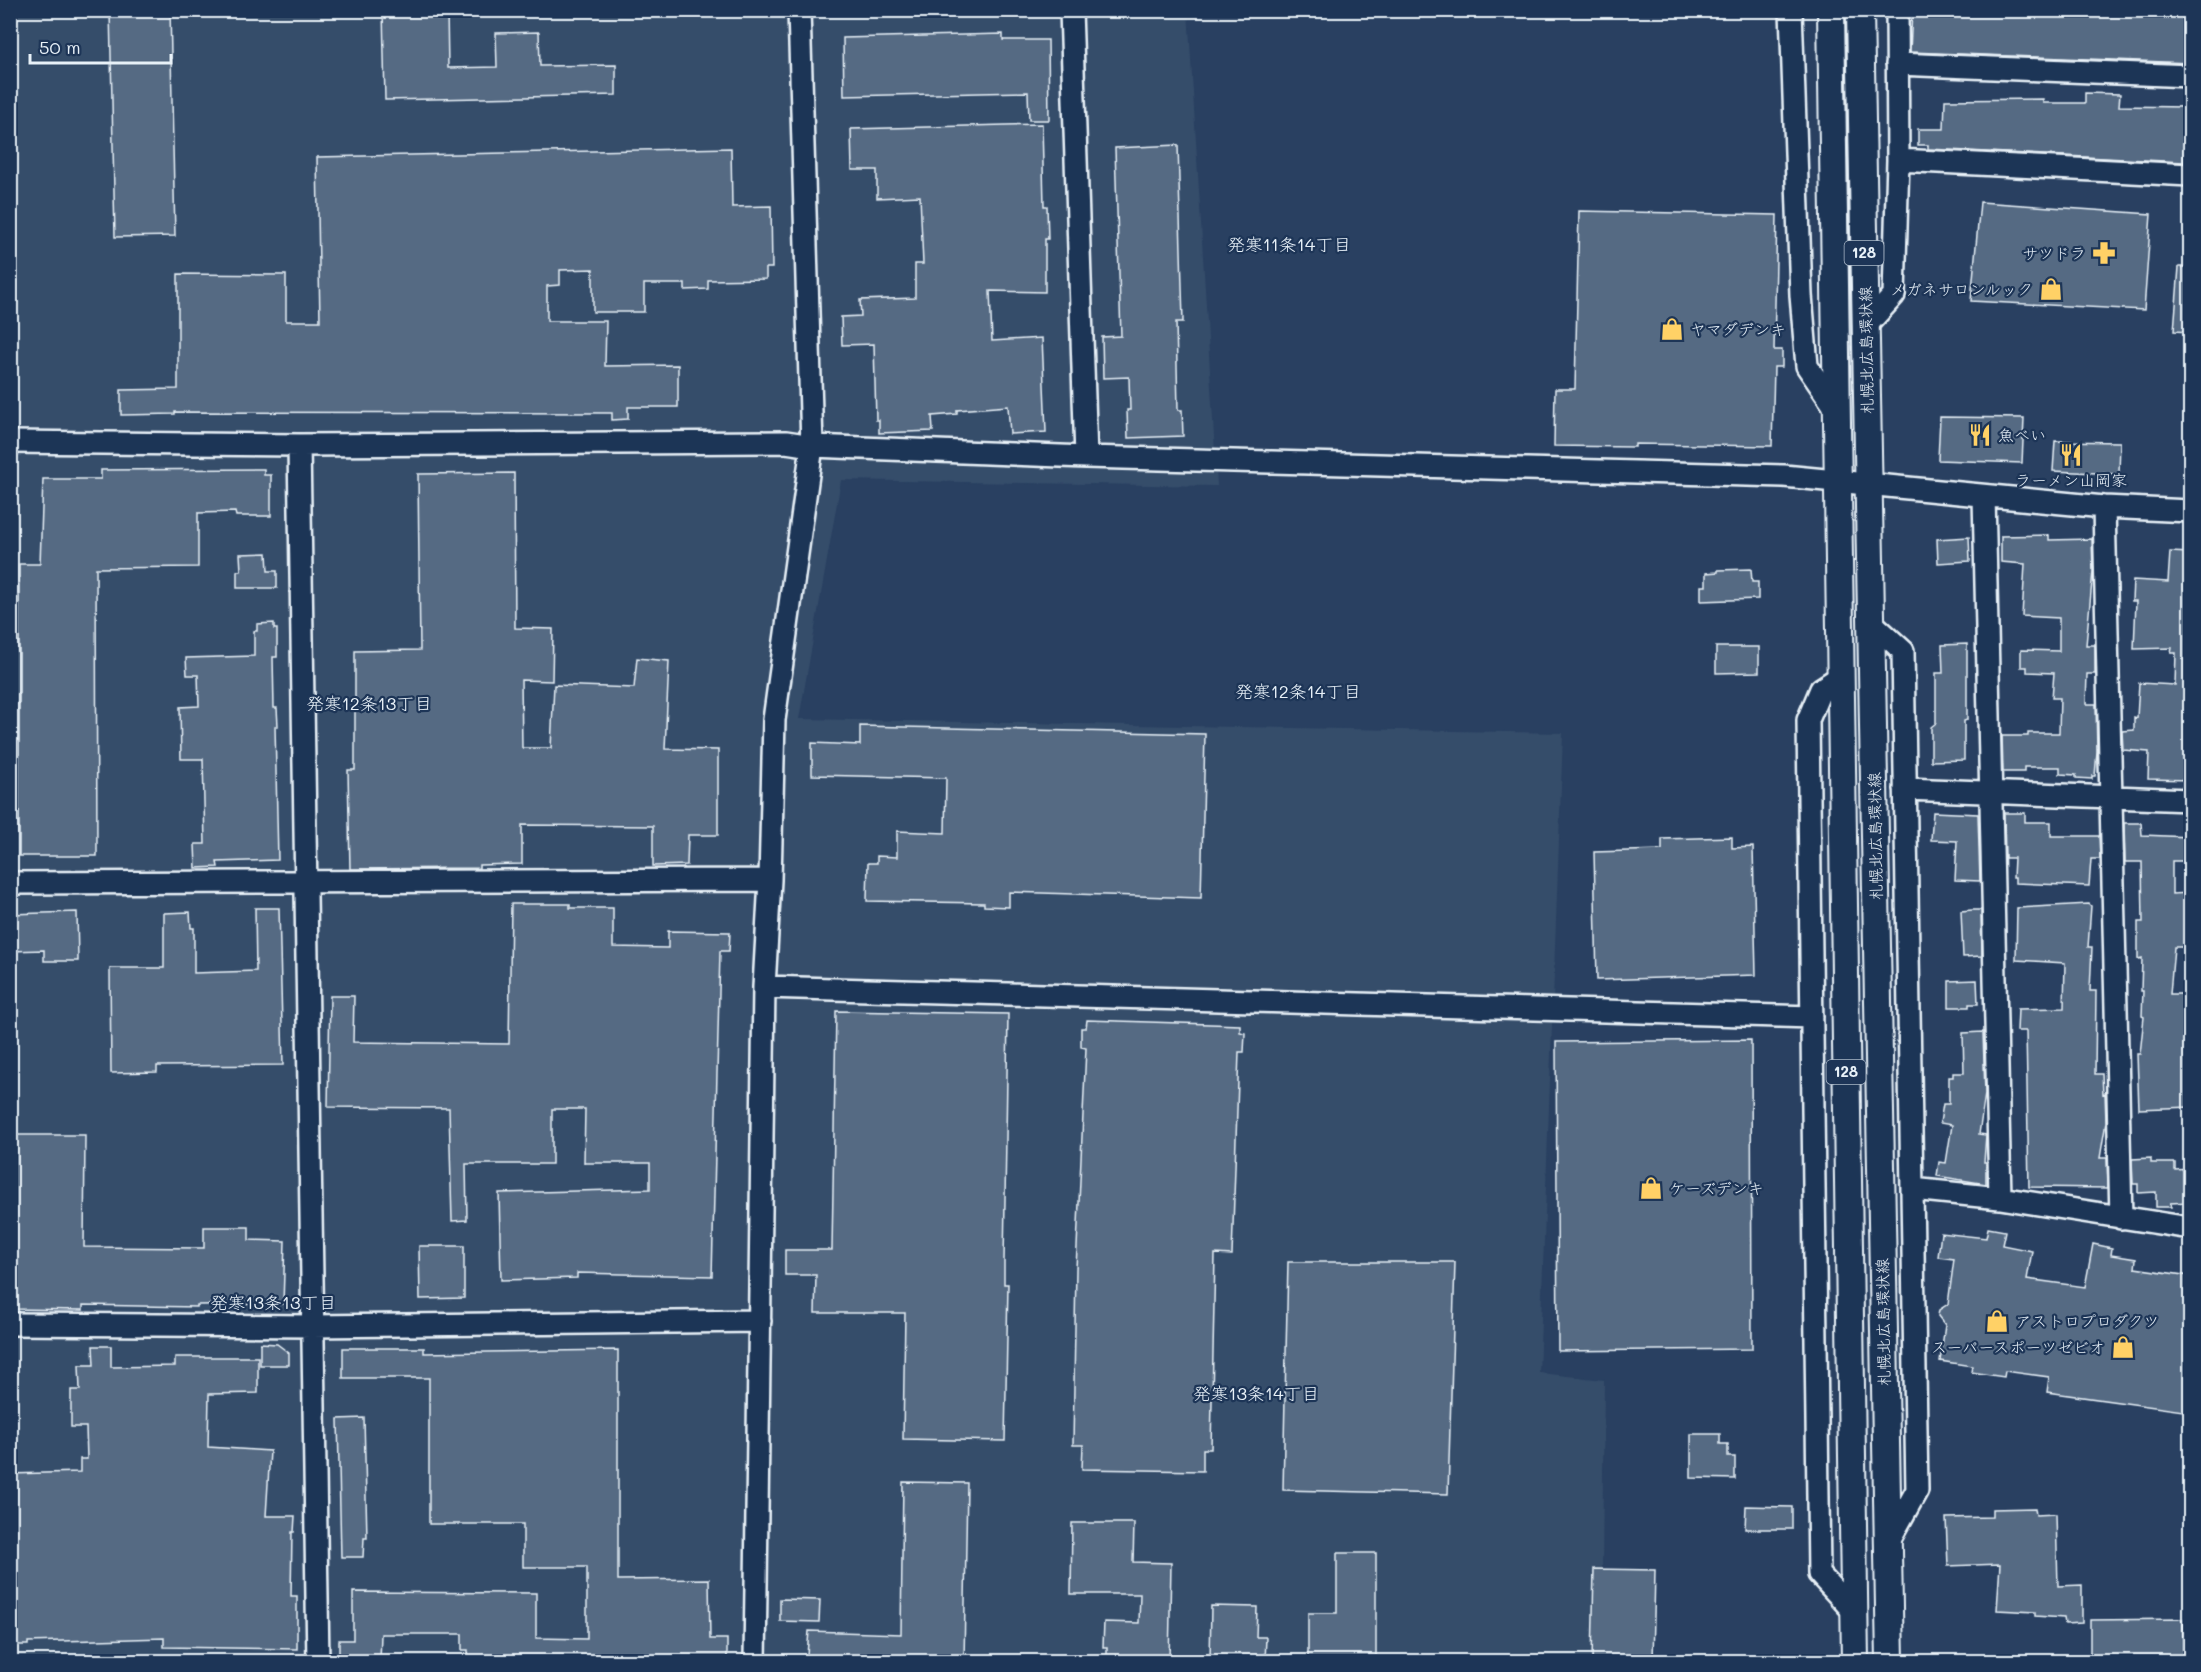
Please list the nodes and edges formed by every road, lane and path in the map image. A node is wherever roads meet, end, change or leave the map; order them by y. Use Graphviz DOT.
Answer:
graph roads {
  1 [pos="799,10"];
  2 [pos="1071,10"];
  3 [pos="1791,10"];
  4 [pos="1897,10"];
  5 [pos="1860,17"];
  6 [pos="1832,18"];
  7 [pos="1897,64"];
  8 [pos="2190,76"];
  9 [pos="1898,160"];
  10 [pos="2190,176"];
  11 [pos="1865,327"];
  12 [pos="1837,410"];
  13 [pos="10,442"];
  14 [pos="299,445"];
  15 [pos="812,446"];
  16 [pos="1086,457"];
  17 [pos="1838,482"];
  18 [pos="1869,483"];
  19 [pos="1984,496"];
  20 [pos="2104,507"];
  21 [pos="2190,511"];
  22 [pos="1871,622"];
  23 [pos="1841,676"];
  24 [pos="1905,789"];
  25 [pos="1992,792"];
  26 [pos="2111,796"];
  27 [pos="2190,800"];
  28 [pos="770,880"];
  29 [pos="10,883"];
  30 [pos="306,883"];
  31 [pos="764,987"];
  32 [pos="1812,1017"];
  33 [pos="1912,1189"];
  34 [pos="2000,1198"];
  35 [pos="2121,1218"];
  36 [pos="2190,1228"];
  37 [pos="760,1321"];
  38 [pos="10,1324"];
  39 [pos="313,1326"];
  40 [pos="1887,1544"];
  41 [pos="1854,1612"];
  42 [pos="318,1662"];
  43 [pos="755,1662"];
  44 [pos="1855,1662"];
  45 [pos="1890,1662"];
  1 -- 15 [label="street"];
  2 -- 16 [label="street"];
  3 -- 12 [label="street"];
  4 -- 7 [label="street"];
  5 -- 11 [label="main road, 札幌北広島環状線 / 128"];
  6 -- 12 [label="main road, 札幌北広島環状線 / 128"];
  7 -- 8 [label="street"];
  7 -- 9 [label="street"];
  9 -- 10 [label="street"];
  9 -- 11 [label="street"];
  11 -- 18 [label="main road, 札幌北広島環状線 / 128"];
  12 -- 17 [label="main road, 札幌北広島環状線 / 128"];
  13 -- 14 [label="street"];
  14 -- 15 [label="street"];
  14 -- 30 [label="street"];
  15 -- 16 [label="street"];
  15 -- 28 [label="street"];
  16 -- 17 [label="street"];
  17 -- 18 [label="street"];
  17 -- 23 [label="main road, 札幌北広島環状線 / 128"];
  18 -- 19 [label="street"];
  18 -- 22 [label="main road, 札幌北広島環状線 / 128"];
  19 -- 20 [label="street"];
  19 -- 25 [label="street"];
  20 -- 21 [label="street"];
  20 -- 26 [label="street"];
  22 -- 24 [label="street"];
  22 -- 40 [label="main road, 札幌北広島環状線 / 128"];
  23 -- 32 [label="street"];
  23 -- 41 [label="main road, 札幌北広島環状線 / 128"];
  24 -- 25 [label="street"];
  24 -- 33 [label="street"];
  25 -- 26 [label="street"];
  25 -- 34 [label="street"];
  26 -- 27 [label="street"];
  26 -- 35 [label="street"];
  28 -- 30 [label="street"];
  28 -- 31 [label="street"];
  29 -- 30 [label="street"];
  30 -- 39 [label="street"];
  31 -- 32 [label="street"];
  31 -- 37 [label="street"];
  32 -- 41 [label="street"];
  33 -- 34 [label="street"];
  33 -- 40 [label="street"];
  34 -- 35 [label="street"];
  35 -- 36 [label="street"];
  37 -- 39 [label="street"];
  37 -- 43 [label="street"];
  38 -- 39 [label="street"];
  39 -- 42 [label="street"];
  40 -- 45 [label="main road, 札幌北広島環状線 / 128"];
  41 -- 44 [label="main road, 札幌北広島環状線 / 128"];
}
